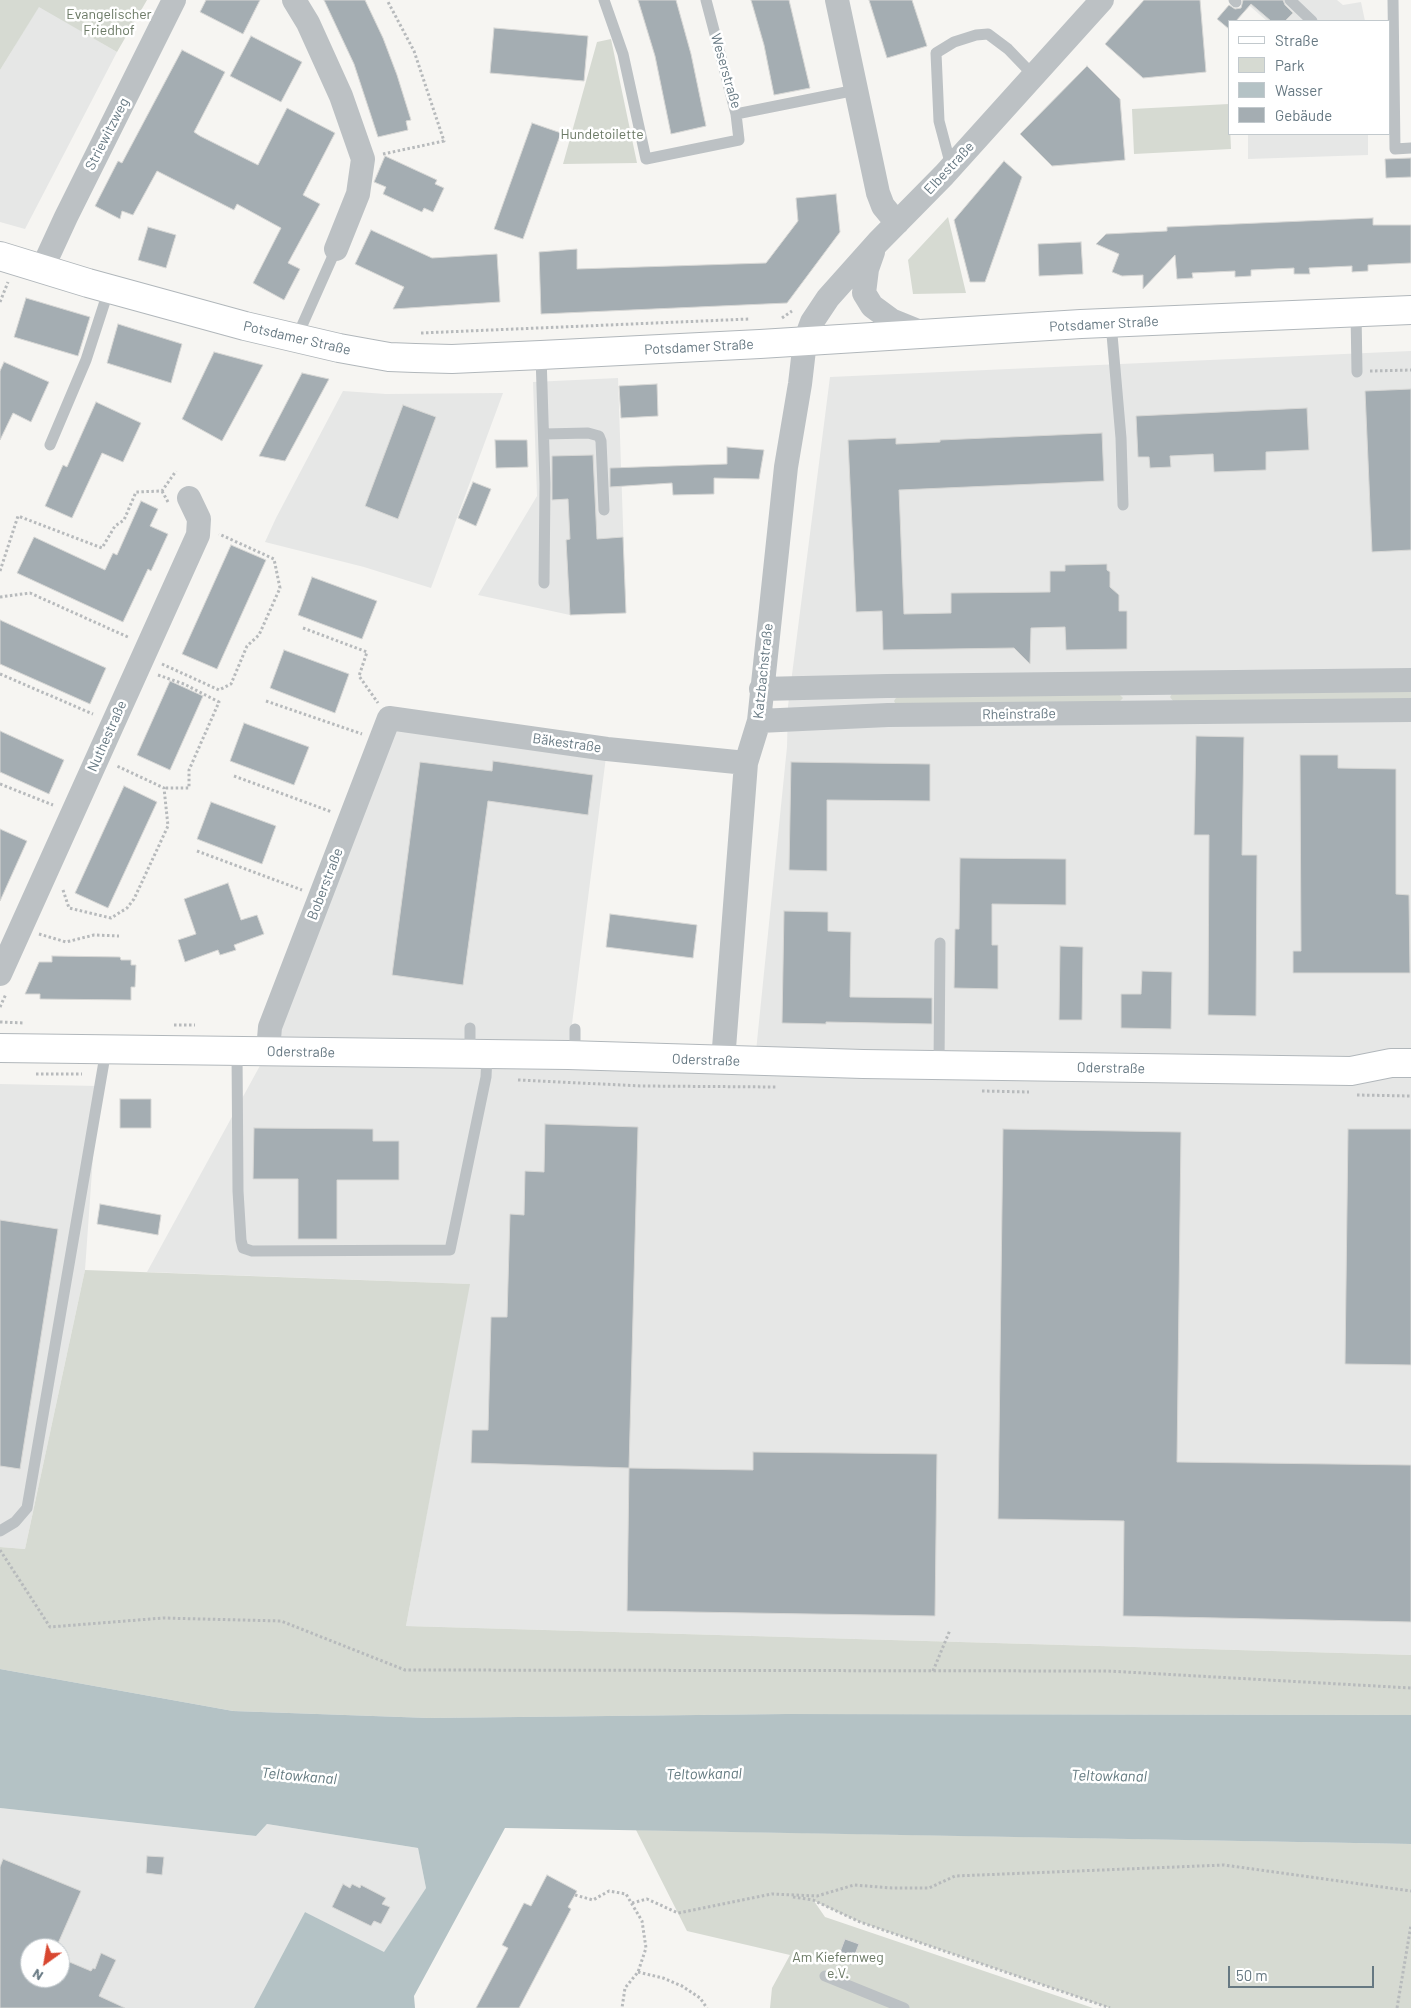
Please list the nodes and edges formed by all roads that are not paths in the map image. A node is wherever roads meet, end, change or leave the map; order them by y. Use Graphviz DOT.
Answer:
graph roads {
  1 [pos="174,0"];
  2 [pos="294,0"];
  3 [pos="604,0"];
  4 [pos="706,0"];
  5 [pos="837,0"];
  6 [pos="1102,0"];
  7 [pos="1290,0"];
  8 [pos="1393,0"];
  9 [pos="1311,20"];
  10 [pos="1033,75"];
  11 [pos="856,90"];
  12 [pos="736,114"];
  13 [pos="1411,148"];
  14 [pos="951,166"];
  15 [pos="897,223"];
  16 [pos="875,246"];
  17 [pos="336,249"];
  18 [pos="4,269"];
  19 [pos="42,269"];
  20 [pos="108,289"];
  21 [pos="1411,310"];
  22 [pos="1356,312"];
  23 [pos="1111,323"];
  24 [pos="923,334"];
  25 [pos="296,339"];
  26 [pos="805,341"];
  27 [pos="541,355"];
  28 [pos="1357,372"];
  29 [pos="544,434"];
  30 [pos="50,445"];
  31 [pos="189,498"];
  32 [pos="1123,505"];
  33 [pos="604,510"];
  34 [pos="544,583"];
  35 [pos="1411,680"];
  36 [pos="1150,683"];
  37 [pos="888,686"];
  38 [pos="761,689"];
  39 [pos="1411,710"];
  40 [pos="1150,713"];
  41 [pos="888,716"];
  42 [pos="389,718"];
  43 [pos="759,720"];
  44 [pos="746,763"];
  45 [pos="940,943"];
  46 [pos="0,974"];
  47 [pos="475,1046"];
  48 [pos="0,1048"];
  49 [pos="106,1048"];
  50 [pos="237,1051"];
  51 [pos="268,1051"];
  52 [pos="723,1061"];
  53 [pos="1411,1063"];
  54 [pos="939,1066"];
  55 [pos="1359,1070"];
  56 [pos="1411,1082"];
  57 [pos="0,1531"];
  58 [pos="825,1976"];
  59 [pos="904,2008"];
  1 -- 19 [label="street, Striewitzweg"];
  2 -- 17 [label="street"];
  3 -- 12 [label="lane"];
  4 -- 12 [label="lane, Weserstraße"];
  5 -- 11 [label="street"];
  6 -- 10 [label="street, Elbestraße"];
  7 -- 9 [label="lane"];
  8 -- 13 [label="lane"];
  10 -- 14 [label="street, Elbestraße"];
  10 -- 14 [label="lane"];
  11 -- 12 [label="lane, Weserstraße"];
  11 -- 15 [label="street"];
  14 -- 15 [label="street, Elbestraße"];
  15 -- 16 [label="street, Elbestraße"];
  16 -- 24 [label="street"];
  16 -- 26 [label="street, Elbestraße"];
  17 -- 25 [label="lane"];
  18 -- 19 [label="main road, Potsdamer Straße"];
  19 -- 20 [label="main road, Potsdamer Straße"];
  20 -- 25 [label="main road, Potsdamer Straße"];
  20 -- 30 [label="lane"];
  21 -- 22 [label="main road, Potsdamer Straße"];
  22 -- 23 [label="main road, Potsdamer Straße"];
  22 -- 28 [label="lane"];
  23 -- 24 [label="main road, Potsdamer Straße"];
  23 -- 32 [label="lane"];
  24 -- 26 [label="main road, Potsdamer Straße"];
  25 -- 27 [label="main road, Potsdamer Straße"];
  26 -- 27 [label="main road, Potsdamer Straße"];
  26 -- 38 [label="street, Katzbachstraße"];
  27 -- 29 [label="lane"];
  29 -- 33 [label="lane"];
  29 -- 34 [label="lane"];
  31 -- 46 [label="street, Nuthestraße"];
  35 -- 36 [label="street"];
  36 -- 37 [label="street"];
  36 -- 40 [label="street"];
  37 -- 38 [label="street"];
  37 -- 41 [label="street"];
  38 -- 43 [label="street, Katzbachstraße"];
  39 -- 40 [label="street, Rheinstraße"];
  40 -- 41 [label="street, Rheinstraße"];
  41 -- 43 [label="street, Rheinstraße"];
  42 -- 44 [label="street, Bäkestraße"];
  42 -- 51 [label="street, Boberstraße"];
  43 -- 44 [label="street, Katzbachstraße"];
  44 -- 52 [label="street, Katzbachstraße"];
  45 -- 54 [label="lane"];
  47 -- 50 [label="lane"];
  47 -- 51 [label="main road, Oderstraße"];
  47 -- 52 [label="main road, Oderstraße"];
  48 -- 49 [label="main road, Oderstraße"];
  49 -- 50 [label="main road, Oderstraße"];
  49 -- 57 [label="lane"];
  50 -- 51 [label="main road, Oderstraße"];
  52 -- 54 [label="main road, Oderstraße"];
  53 -- 55 [label="main road, Oderstraße"];
  54 -- 55 [label="main road, Oderstraße"];
  55 -- 56 [label="main road"];
  58 -- 59 [label="lane"];
}
